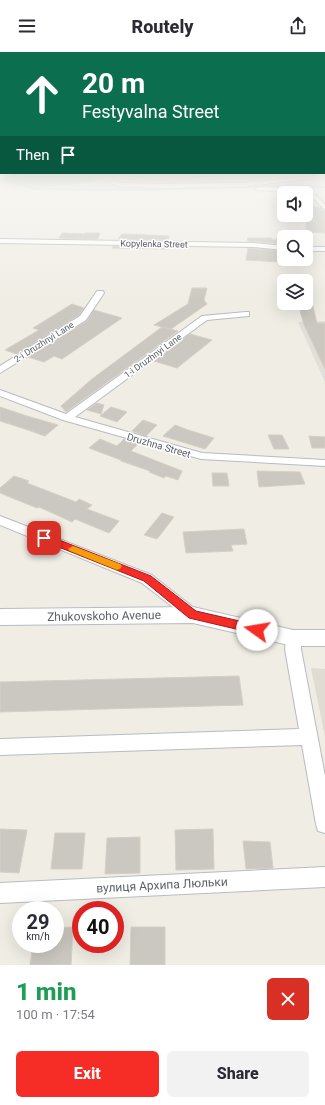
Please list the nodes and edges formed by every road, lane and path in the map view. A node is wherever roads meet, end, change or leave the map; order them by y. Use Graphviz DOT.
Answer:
graph roads {
  1 [pos="0,242"];
  2 [pos="277,247"];
  3 [pos="313,249"];
  4 [pos="325,249"];
  5 [pos="100,293"];
  6 [pos="246,314"];
  7 [pos="0,370"];
  8 [pos="0,393"];
  9 [pos="67,418"];
  10 [pos="325,463"];
  11 [pos="0,520"];
  12 [pos="193,615"];
  13 [pos="0,617"];
  14 [pos="293,638"];
  15 [pos="325,638"];
  16 [pos="308,737"];
  17 [pos="0,747"];
  18 [pos="325,824"];
  19 [pos="325,877"];
  20 [pos="0,893"];
  1 -- 2 [label="street, Kopylenka Street"];
  3 -- 4 [label="street"];
  5 -- 7 [label="street, 2-i Druzhnyi Lane"];
  6 -- 9 [label="street, 1-i Druzhnyi Lane"];
  8 -- 9 [label="street, Druzhna Street"];
  9 -- 10 [label="street, Druzhna Street"];
  11 -- 12 [label="street"];
  12 -- 13 [label="street, Zhukovskoho Avenue"];
  12 -- 14 [label="street, Zhukovskoho Avenue"];
  14 -- 15 [label="street, Zhukovskoho Avenue"];
  14 -- 16 [label="street"];
  16 -- 17 [label="street"];
  16 -- 18 [label="street"];
  19 -- 20 [label="street, вулиця Архипа Люльки"];
}
